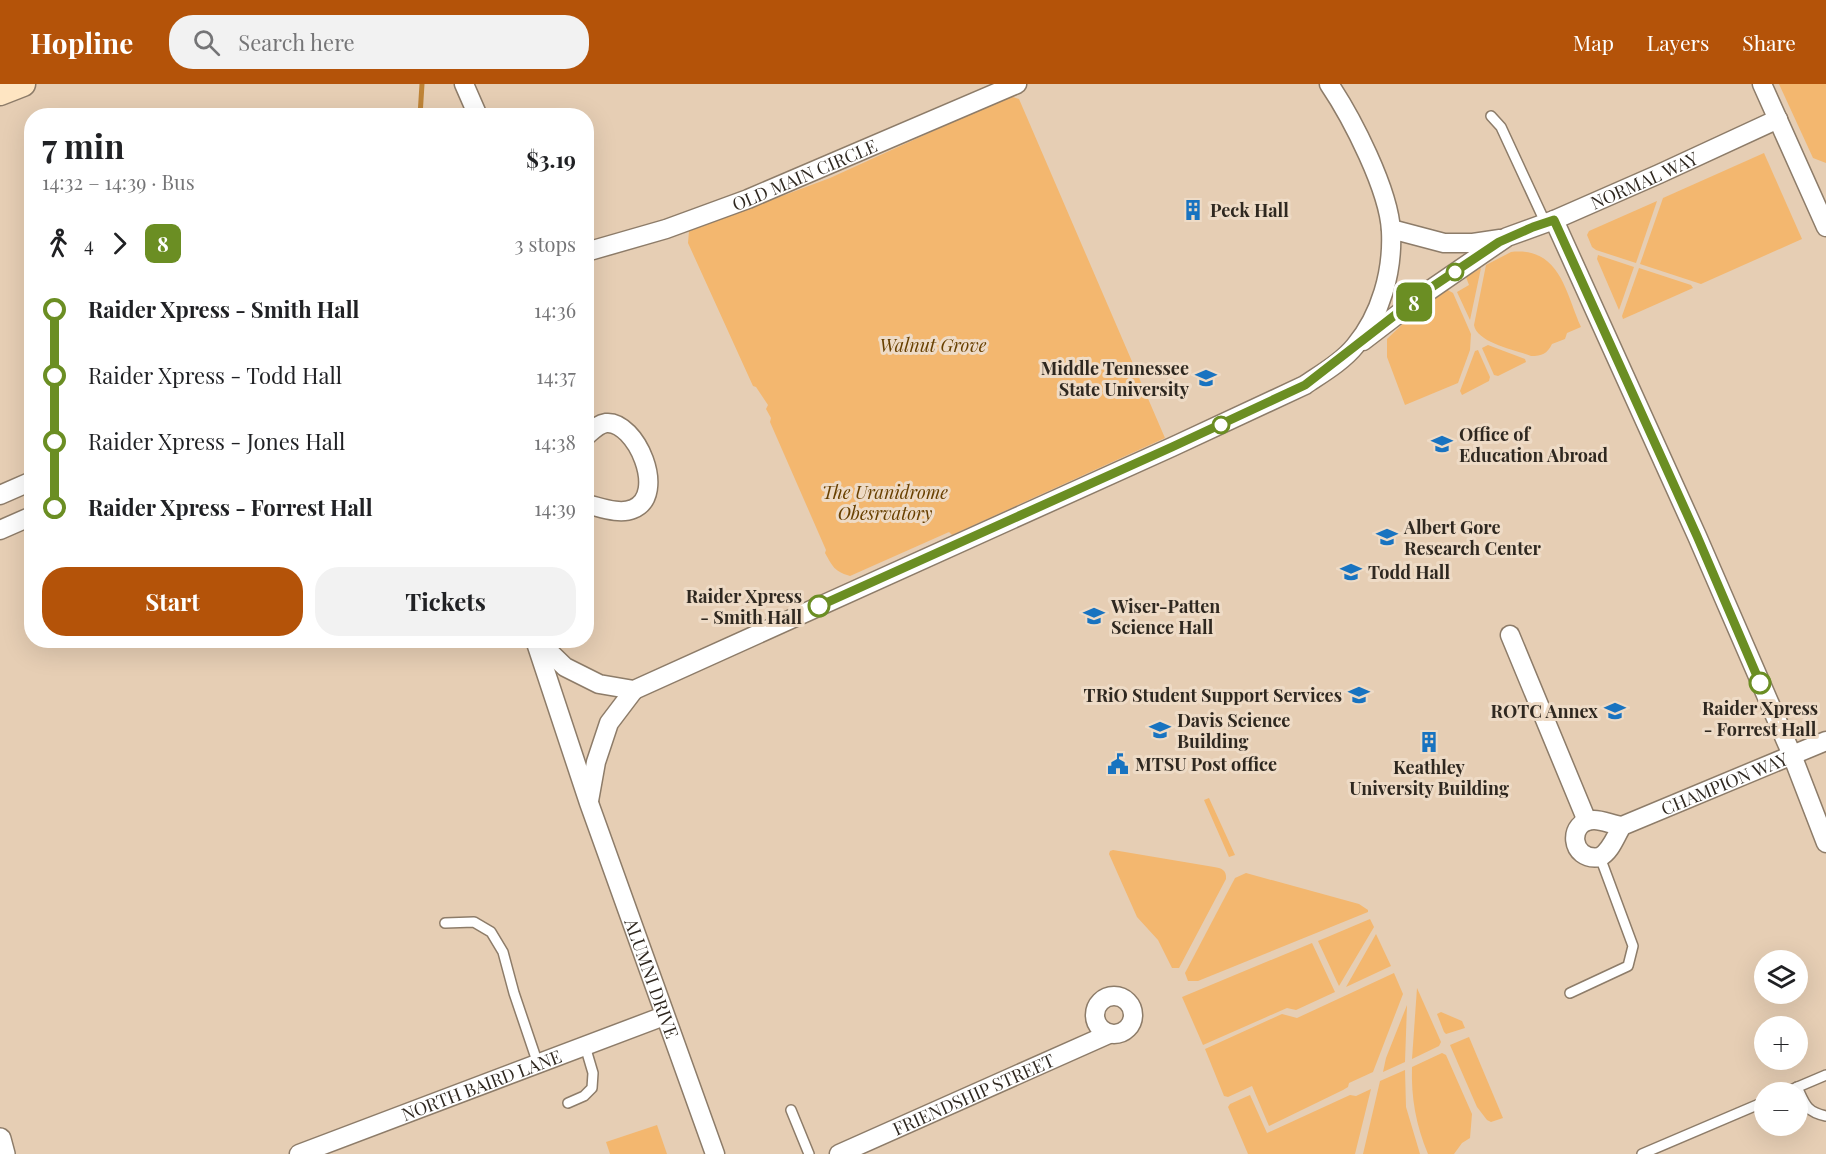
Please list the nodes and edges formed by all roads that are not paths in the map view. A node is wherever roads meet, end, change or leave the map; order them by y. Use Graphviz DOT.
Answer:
graph roads {
  1 [pos="22,84"];
  2 [pos="464,84"];
  3 [pos="1017,84"];
  4 [pos="1329,84"];
  5 [pos="1762,84"];
  6 [pos="0,93"];
  7 [pos="474,108"];
  8 [pos="1491,116"];
  9 [pos="1778,119"];
  10 [pos="1550,221"];
  11 [pos="1826,227"];
  12 [pos="1391,229"];
  13 [pos="1507,237"];
  14 [pos="594,250"];
  15 [pos="1355,347"];
  16 [pos="594,429"];
  17 [pos="24,484"];
  18 [pos="0,495"];
  19 [pos="594,506"];
  20 [pos="24,520"];
  21 [pos="0,530"];
  22 [pos="1505,636"];
  23 [pos="539,648"];
  24 [pos="545,648"];
  25 [pos="634,690"];
  26 [pos="1826,741"];
  27 [pos="1791,755"];
  28 [pos="589,802"];
  29 [pos="1587,821"];
  30 [pos="1622,826"];
  31 [pos="1826,843"];
  32 [pos="1603,865"];
  33 [pos="445,923"];
  34 [pos="1570,993"];
  35 [pos="664,1016"];
  36 [pos="1109,1034"];
  37 [pos="585,1046"];
  38 [pos="538,1064"];
  39 [pos="1826,1075"];
  40 [pos="1808,1082"];
  41 [pos="568,1103"];
  42 [pos="1754,1106"];
  43 [pos="1808,1109"];
  44 [pos="791,1110"];
  45 [pos="1826,1116"];
  46 [pos="0,1139"];
  47 [pos="308,1152"];
  48 [pos="4,1154"];
  49 [pos="715,1154"];
  50 [pos="809,1154"];
  51 [pos="839,1154"];
  52 [pos="1642,1154"];
  1 -- 6 [label="main road"];
  2 -- 7 [label="street"];
  3 -- 14 [label="street, OLD MAIN CIRCLE"];
  4 -- 12 [label="street"];
  5 -- 9 [label="street"];
  8 -- 10 [label="lane"];
  9 -- 10 [label="street, NORMAL WAY"];
  9 -- 11 [label="street"];
  10 -- 13 [label="street, NORMAL WAY"];
  10 -- 27 [label="street"];
  12 -- 13 [label="street, NORMAL WAY"];
  12 -- 15 [label="street"];
  13 -- 15 [label="street, NORMAL WAY"];
  15 -- 25 [label="street"];
  16 -- 19 [label="street"];
  17 -- 18 [label="street"];
  20 -- 21 [label="street"];
  22 -- 29 [label="street"];
  23 -- 28 [label="street, ALUMNI DRIVE"];
  24 -- 25 [label="street"];
  25 -- 28 [label="street, ALUMNI DRIVE"];
  26 -- 27 [label="street, CHAMPION WAY"];
  27 -- 30 [label="street, CHAMPION WAY"];
  27 -- 31 [label="street"];
  28 -- 35 [label="street, ALUMNI DRIVE"];
  29 -- 30 [label="street"];
  29 -- 32 [label="street"];
  30 -- 32 [label="street"];
  32 -- 34 [label="lane"];
  33 -- 38 [label="lane"];
  35 -- 37 [label="street, NORTH BAIRD LANE"];
  35 -- 49 [label="street, ALUMNI DRIVE"];
  36 -- 51 [label="street, FRIENDSHIP STREET"];
  37 -- 38 [label="street, NORTH BAIRD LANE"];
  37 -- 41 [label="lane"];
  38 -- 47 [label="street, NORTH BAIRD LANE"];
  39 -- 40 [label="lane"];
  42 -- 52 [label="lane"];
  43 -- 45 [label="lane"];
  44 -- 50 [label="lane"];
  46 -- 48 [label="street"];
}
